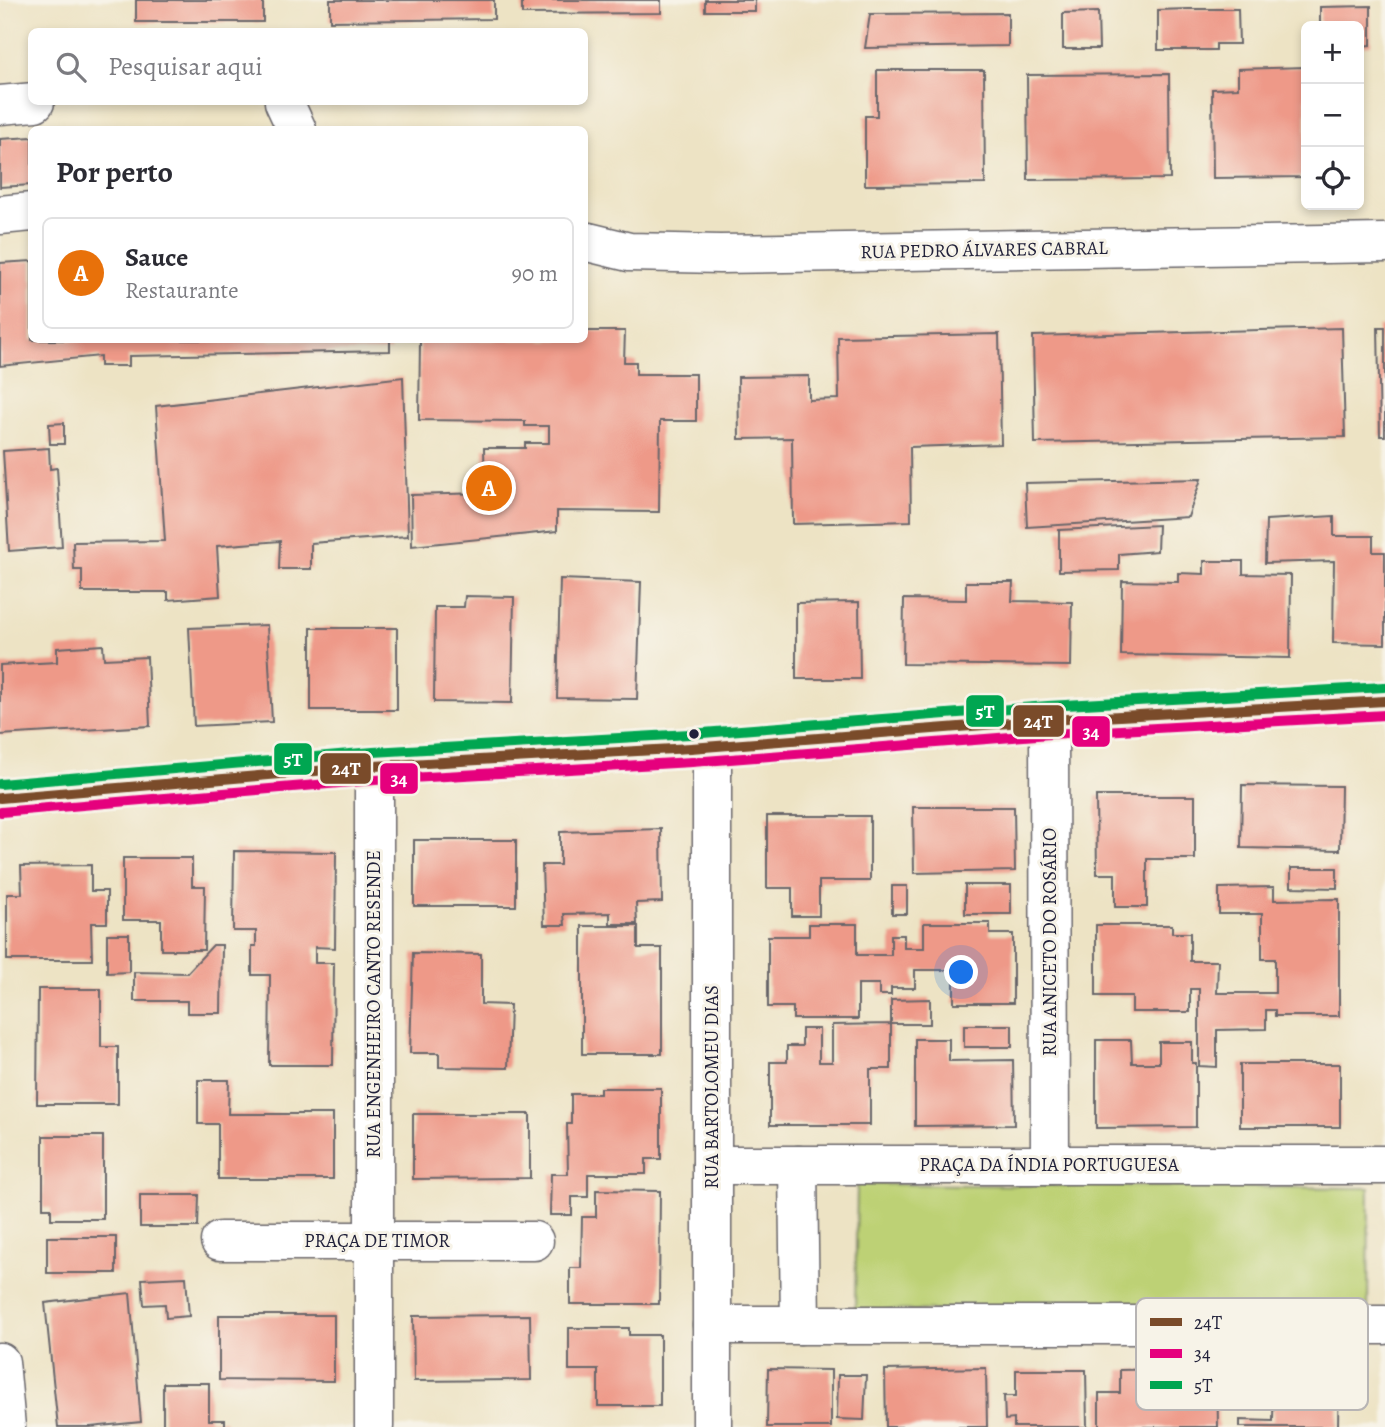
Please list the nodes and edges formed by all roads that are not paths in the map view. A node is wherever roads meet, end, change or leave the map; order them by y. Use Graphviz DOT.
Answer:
graph roads {
  1 [pos="28,103"];
  2 [pos="0,105"];
  3 [pos="285,105"];
  4 [pos="295,126"];
  5 [pos="28,212"];
  6 [pos="0,215"];
  7 [pos="588,242"];
  8 [pos="1385,243"];
  9 [pos="1385,701"];
  10 [pos="1049,720"];
  11 [pos="712,746"];
  12 [pos="374,766"];
  13 [pos="0,798"];
  14 [pos="712,1165"];
  15 [pos="798,1165"];
  16 [pos="1050,1165"];
  17 [pos="1385,1165"];
  18 [pos="220,1241"];
  19 [pos="374,1241"];
  20 [pos="534,1241"];
  21 [pos="712,1325"];
  22 [pos="800,1325"];
  23 [pos="1136,1325"];
  24 [pos="0,1362"];
  25 [pos="6,1427"];
  26 [pos="374,1427"];
  27 [pos="712,1427"];
  1 -- 2 [label="street"];
  3 -- 4 [label="street"];
  5 -- 6 [label="street"];
  7 -- 8 [label="street, RUA PEDRO ÁLVARES CABRAL"];
  9 -- 10 [label="street"];
  10 -- 11 [label="street"];
  10 -- 16 [label="street, RUA ANICETO DO ROSÁRIO"];
  11 -- 12 [label="street"];
  11 -- 14 [label="street, RUA BARTOLOMEU DIAS"];
  12 -- 13 [label="street"];
  12 -- 19 [label="street, RUA ENGENHEIRO CANTO RESENDE"];
  14 -- 15 [label="street, PRAÇA DA ÍNDIA PORTUGUESA"];
  14 -- 21 [label="street, RUA BARTOLOMEU DIAS"];
  15 -- 16 [label="street, PRAÇA DA ÍNDIA PORTUGUESA"];
  15 -- 22 [label="street"];
  16 -- 17 [label="street, PRAÇA DA ÍNDIA PORTUGUESA"];
  18 -- 19 [label="street, PRAÇA DE TIMOR"];
  19 -- 20 [label="street, PRAÇA DE TIMOR"];
  19 -- 26 [label="street, RUA ENGENHEIRO CANTO RESENDE"];
  21 -- 22 [label="street"];
  21 -- 27 [label="street, RUA BARTOLOMEU DIAS"];
  22 -- 23 [label="street"];
  24 -- 25 [label="street"];
}
